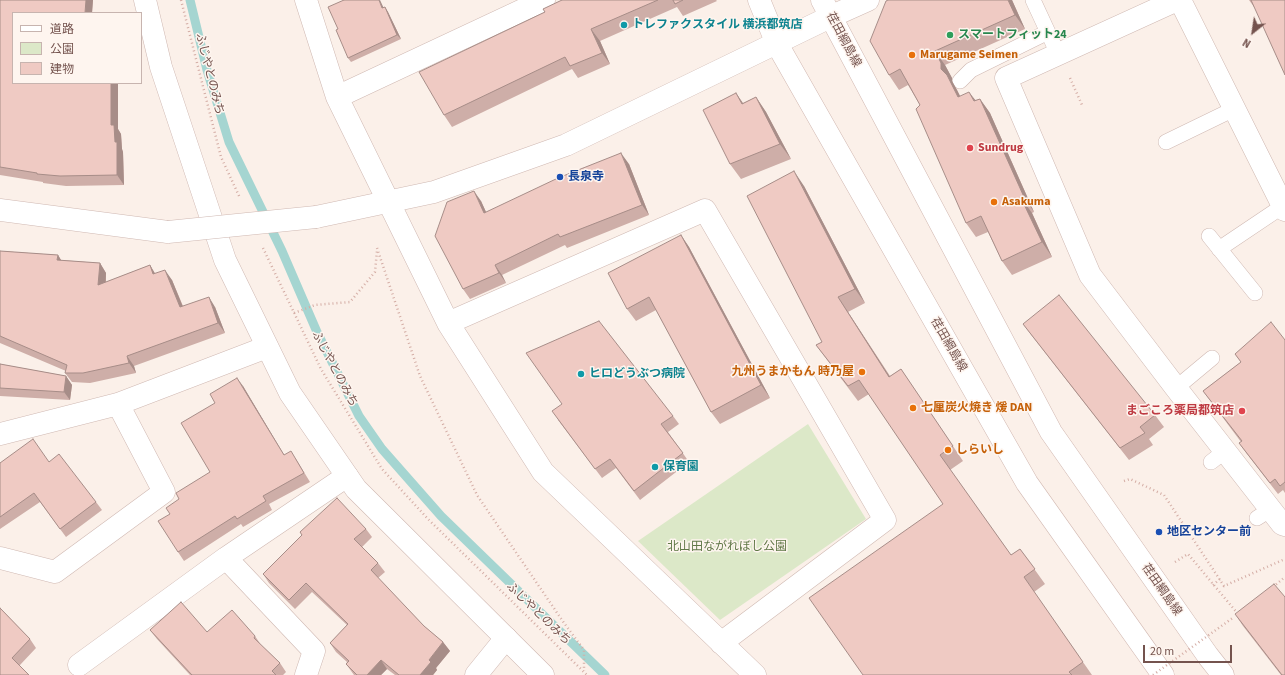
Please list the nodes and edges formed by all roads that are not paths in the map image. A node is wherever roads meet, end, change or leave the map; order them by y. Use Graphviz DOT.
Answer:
graph roads {
  1 [pos="145,0"];
  2 [pos="306,0"];
  3 [pos="544,0"];
  4 [pos="759,0"];
  5 [pos="868,0"];
  6 [pos="1033,0"];
  7 [pos="1178,0"];
  8 [pos="826,9"];
  9 [pos="1048,32"];
  10 [pos="777,44"];
  11 [pos="1058,54"];
  12 [pos="960,81"];
  13 [pos="337,97"];
  14 [pos="1234,109"];
  15 [pos="1166,142"];
  16 [pos="389,202"];
  17 [pos="1284,208"];
  18 [pos="0,210"];
  19 [pos="1209,236"];
  20 [pos="1219,248"];
  21 [pos="1255,292"];
  22 [pos="448,323"];
  23 [pos="267,346"];
  24 [pos="1212,358"];
  25 [pos="1176,388"];
  26 [pos="118,404"];
  27 [pos="0,434"];
  28 [pos="347,476"];
  29 [pos="1285,525"];
  30 [pos="0,558"];
  31 [pos="226,558"];
  32 [pos="506,638"];
  33 [pos="721,643"];
  34 [pos="79,665"];
  35 [pos="306,675"];
  36 [pos="476,675"];
  37 [pos="543,675"];
  38 [pos="755,675"];
  39 [pos="1163,675"];
  40 [pos="1223,675"];
  1 -- 23 [label="street"];
  2 -- 13 [label="street"];
  3 -- 13 [label="street"];
  4 -- 10 [label="street, 荏田綱島線"];
  5 -- 8 [label="street"];
  6 -- 9 [label="lane"];
  7 -- 11 [label="street"];
  7 -- 14 [label="street"];
  8 -- 10 [label="street"];
  8 -- 40 [label="street, 荏田綱島線"];
  9 -- 11 [label="lane"];
  9 -- 12 [label="lane"];
  10 -- 16 [label="street"];
  10 -- 39 [label="street, 荏田綱島線"];
  11 -- 25 [label="street"];
  13 -- 16 [label="street"];
  14 -- 15 [label="lane"];
  14 -- 17 [label="street"];
  16 -- 18 [label="street, bridge"];
  16 -- 22 [label="street"];
  17 -- 20 [label="lane"];
  19 -- 20 [label="lane"];
  20 -- 21 [label="lane"];
  22 -- 33 [label="street"];
  22 -- 33 [label="street"];
  23 -- 26 [label="street"];
  23 -- 28 [label="street"];
  24 -- 25 [label="lane"];
  25 -- 29 [label="street"];
  26 -- 27 [label="street"];
  26 -- 30 [label="street"];
  28 -- 31 [label="street"];
  28 -- 32 [label="street"];
  31 -- 34 [label="street"];
  31 -- 35 [label="street"];
  32 -- 36 [label="street"];
  32 -- 37 [label="street"];
  33 -- 38 [label="street"];
}
